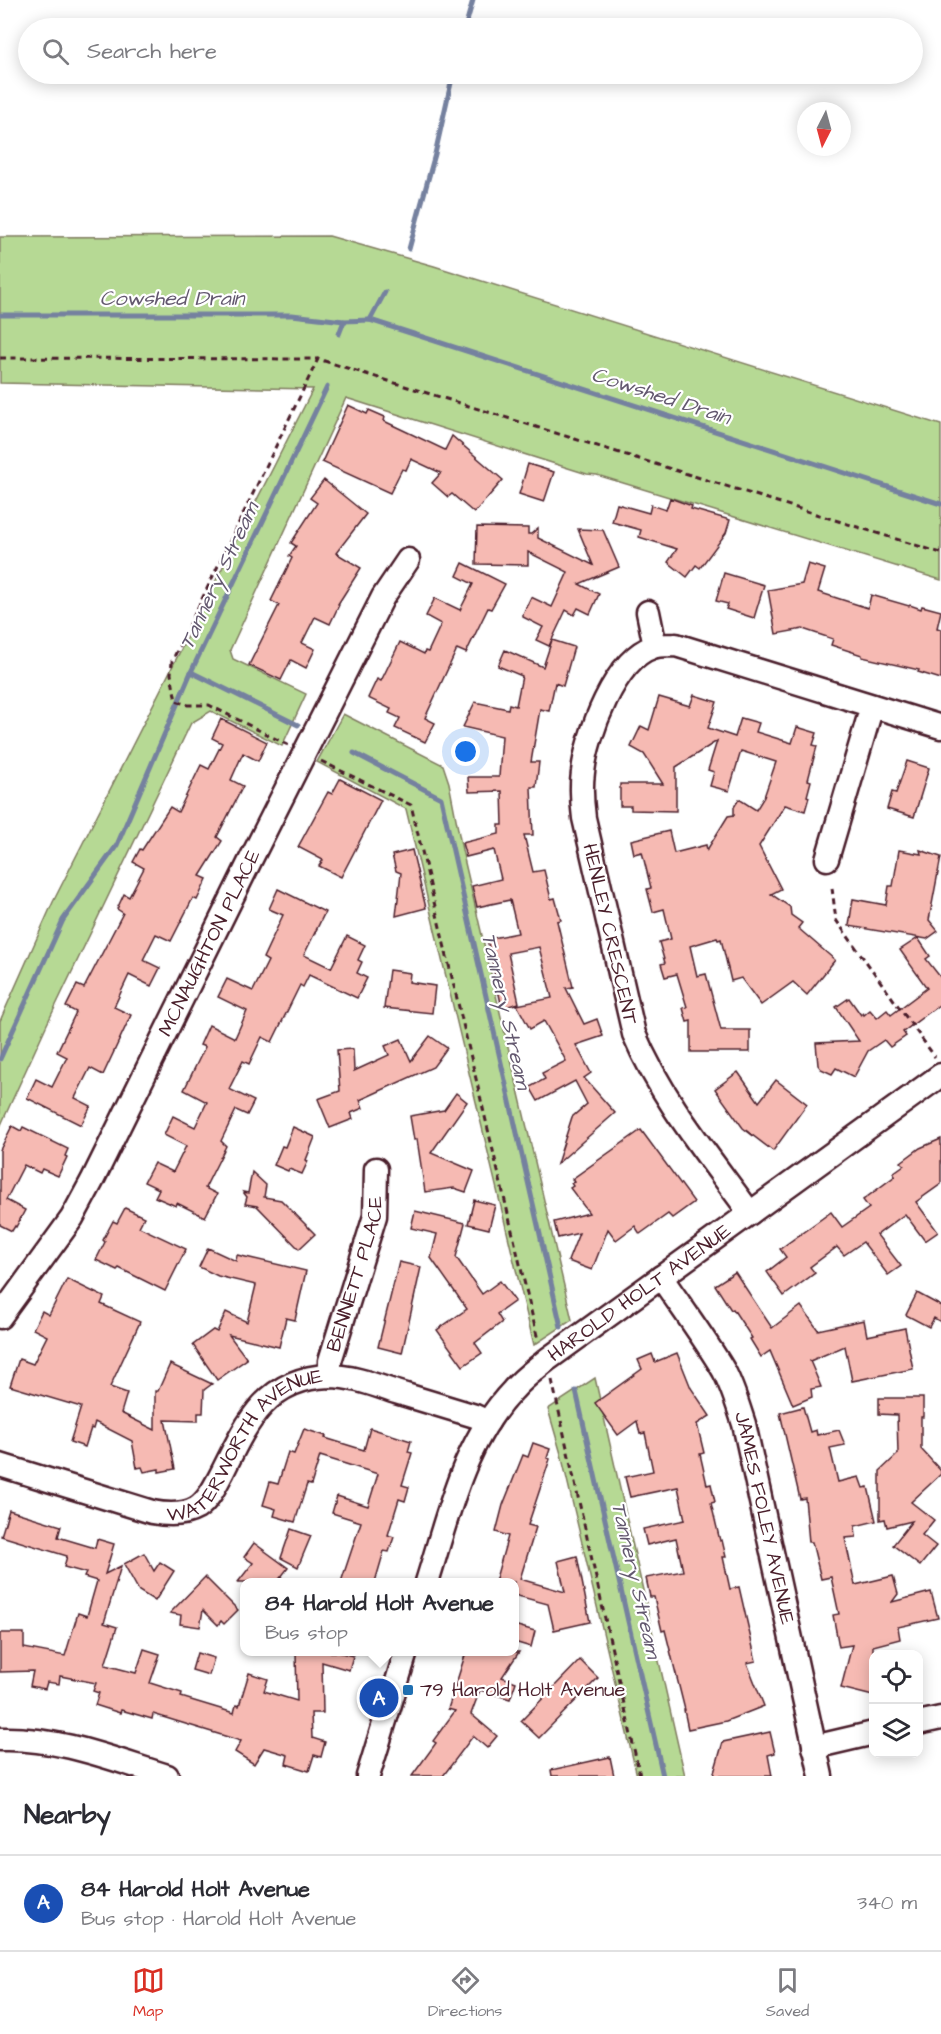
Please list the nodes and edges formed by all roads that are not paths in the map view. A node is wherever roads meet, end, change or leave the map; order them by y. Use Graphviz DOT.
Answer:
graph roads {
  1 [pos="408,560"];
  2 [pos="648,612"];
  3 [pos="655,646"];
  4 [pos="872,706"];
  5 [pos="941,727"];
  6 [pos="827,859"];
  7 [pos="939,1067"];
  8 [pos="376,1169"];
  9 [pos="750,1213"];
  10 [pos="660,1277"];
  11 [pos="0,1317"];
  12 [pos="330,1376"];
  13 [pos="488,1422"];
  14 [pos="0,1466"];
  15 [pos="428,1578"];
  16 [pos="405,1656"];
  17 [pos="941,1718"];
  18 [pos="923,1722"];
  19 [pos="869,1734"];
  20 [pos="0,1739"];
  21 [pos="814,1747"];
  22 [pos="167,1776"];
  23 [pos="368,1776"];
  24 [pos="821,1776"];
  1 -- 11 [label="street, MCNAUGHTON PLACE"];
  2 -- 3 [label="street"];
  3 -- 4 [label="street"];
  3 -- 9 [label="street, HENLEY CRESCENT"];
  4 -- 5 [label="street"];
  4 -- 6 [label="street"];
  7 -- 9 [label="street, HAROLD HOLT AVENUE"];
  8 -- 12 [label="street, BENNETT PLACE"];
  9 -- 10 [label="street, HAROLD HOLT AVENUE"];
  10 -- 13 [label="street, HAROLD HOLT AVENUE"];
  10 -- 21 [label="street, JAMES FOLEY AVENUE"];
  12 -- 13 [label="street, WATERWORTH AVENUE"];
  12 -- 14 [label="street, WATERWORTH AVENUE"];
  13 -- 15 [label="street, HAROLD HOLT AVENUE"];
  16 -- 23 [label="street"];
  17 -- 18 [label="street"];
  19 -- 21 [label="street"];
  20 -- 22 [label="street"];
  21 -- 24 [label="street, JAMES FOLEY AVENUE"];
}
